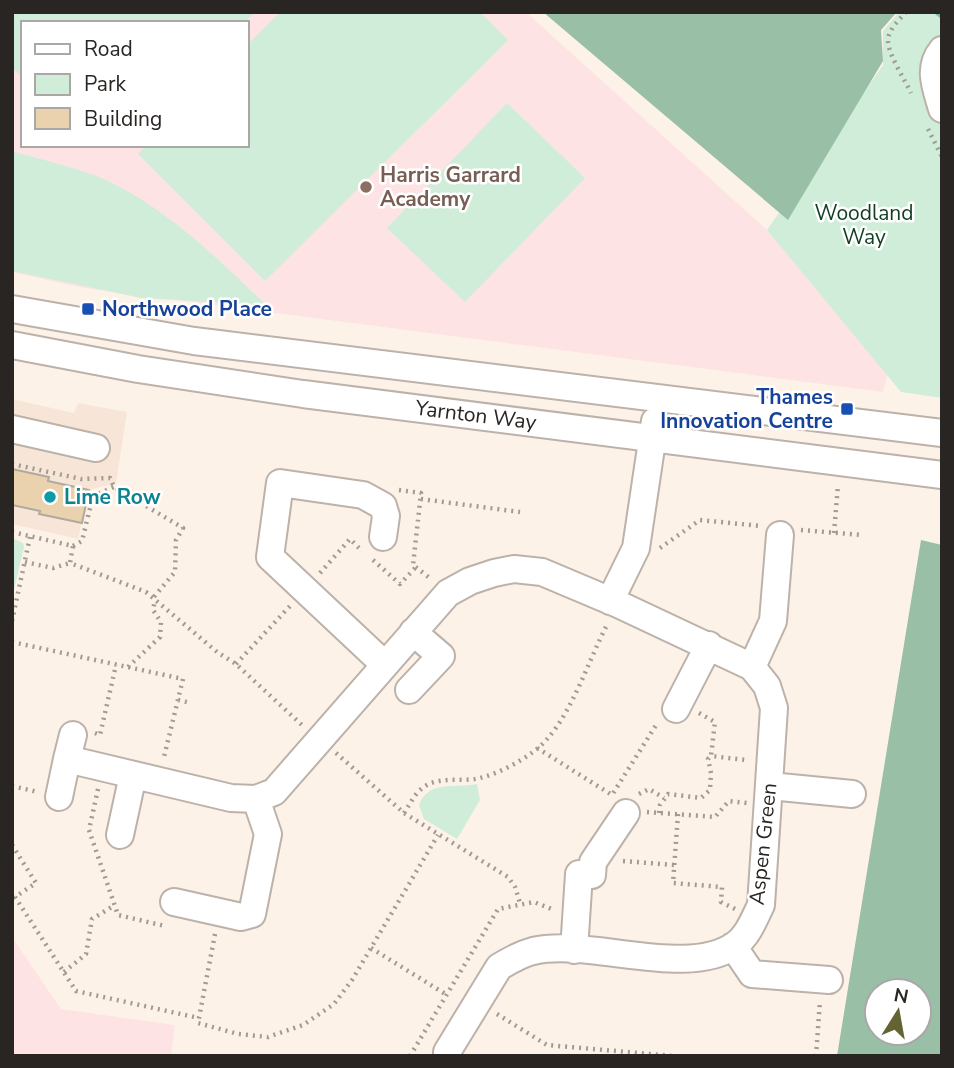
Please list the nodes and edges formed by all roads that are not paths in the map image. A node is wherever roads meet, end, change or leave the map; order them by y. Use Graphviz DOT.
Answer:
graph roads {
  1 [pos="938,54"];
  2 [pos="942,109"];
  3 [pos="12,309"];
  4 [pos="12,345"];
  5 [pos="659,398"];
  6 [pos="12,429"];
  7 [pos="942,433"];
  8 [pos="652,437"];
  9 [pos="96,448"];
  10 [pos="942,475"];
  11 [pos="781,530"];
  12 [pos="383,537"];
  13 [pos="614,602"];
  14 [pos="413,632"];
  15 [pos="709,645"];
  16 [pos="384,664"];
  17 [pos="752,667"];
  18 [pos="409,690"];
  19 [pos="678,706"];
  20 [pos="133,775"];
  21 [pos="770,784"];
  22 [pos="852,793"];
  23 [pos="59,797"];
  24 [pos="256,799"];
  25 [pos="626,804"];
  26 [pos="120,835"];
  27 [pos="174,902"];
  28 [pos="733,946"];
  29 [pos="574,950"];
  30 [pos="826,980"];
  31 [pos="447,1052"];
  1 -- 2 [label="street"];
  3 -- 5 [label="street, Yarnton Way"];
  4 -- 8 [label="street, Yarnton Way"];
  5 -- 7 [label="street, Yarnton Way"];
  5 -- 8 [label="street"];
  6 -- 9 [label="street"];
  8 -- 10 [label="street, Yarnton Way"];
  8 -- 13 [label="street"];
  11 -- 17 [label="street"];
  12 -- 16 [label="street"];
  13 -- 14 [label="street"];
  13 -- 15 [label="street"];
  14 -- 16 [label="street"];
  14 -- 18 [label="street"];
  15 -- 17 [label="street"];
  15 -- 19 [label="street"];
  16 -- 24 [label="street"];
  17 -- 21 [label="street, Aspen Green"];
  20 -- 23 [label="street"];
  20 -- 24 [label="street"];
  20 -- 26 [label="street"];
  21 -- 22 [label="street"];
  21 -- 28 [label="street, Aspen Green"];
  24 -- 27 [label="street"];
  25 -- 29 [label="street"];
  28 -- 29 [label="street"];
  28 -- 30 [label="street"];
  29 -- 31 [label="street"];
}
